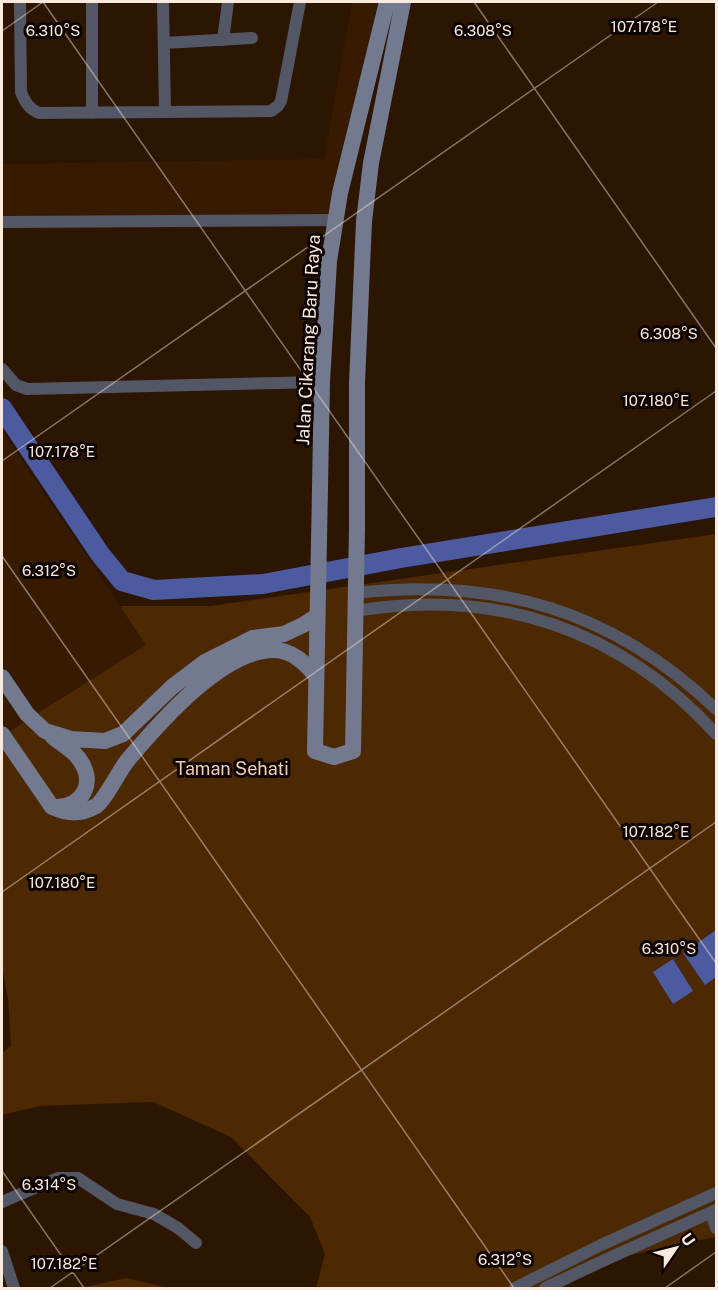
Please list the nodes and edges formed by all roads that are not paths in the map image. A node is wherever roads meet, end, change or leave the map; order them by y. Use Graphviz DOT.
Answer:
graph roads {
  1 [pos="20,2"];
  2 [pos="92,2"];
  3 [pos="163,2"];
  4 [pos="228,2"];
  5 [pos="300,2"];
  6 [pos="387,2"];
  7 [pos="404,2"];
  8 [pos="252,38"];
  9 [pos="223,40"];
  10 [pos="164,43"];
  11 [pos="165,112"];
  12 [pos="92,113"];
  13 [pos="334,220"];
  14 [pos="2,222"];
  15 [pos="2,369"];
  16 [pos="322,382"];
  17 [pos="356,593"];
  18 [pos="355,611"];
  19 [pos="317,616"];
  20 [pos="316,676"];
  21 [pos="2,677"];
  22 [pos="717,709"];
  23 [pos="45,731"];
  24 [pos="2,734"];
  25 [pos="717,734"];
  26 [pos="52,807"];
  27 [pos="717,1193"];
  28 [pos="2,1202"];
  29 [pos="714,1212"];
  30 [pos="717,1228"];
  31 [pos="614,1240"];
  32 [pos="196,1243"];
  33 [pos="601,1245"];
  34 [pos="2,1251"];
  35 [pos="619,1253"];
  36 [pos="606,1258"];
  37 [pos="14,1288"];
  38 [pos="515,1288"];
  39 [pos="545,1288"];
  1 -- 12 [label="street"];
  2 -- 12 [label="street"];
  3 -- 10 [label="street"];
  4 -- 9 [label="street"];
  5 -- 11 [label="street"];
  6 -- 13 [label="main road, Jalan Cikarang Baru Raya"];
  7 -- 17 [label="main road, Jalan Cikarang Baru Raya"];
  8 -- 9 [label="street"];
  9 -- 10 [label="street"];
  10 -- 11 [label="street"];
  11 -- 12 [label="street"];
  13 -- 14 [label="street"];
  13 -- 16 [label="main road, Jalan Cikarang Baru Raya"];
  15 -- 16 [label="street"];
  16 -- 19 [label="main road, Jalan Cikarang Baru Raya"];
  17 -- 18 [label="main road, Jalan Cikarang Baru Raya"];
  17 -- 22 [label="street"];
  18 -- 20 [label="main road, Jalan Cikarang Baru Raya"];
  18 -- 25 [label="street"];
  19 -- 20 [label="main road, Jalan Cikarang Baru Raya"];
  19 -- 23 [label="main road"];
  20 -- 26 [label="main road"];
  21 -- 23 [label="main road"];
  23 -- 26 [label="main road"];
  24 -- 26 [label="main road"];
  27 -- 31 [label="street"];
  28 -- 32 [label="street"];
  29 -- 30 [label="street"];
  29 -- 35 [label="street"];
  31 -- 33 [label="street"];
  31 -- 35 [label="street"];
  33 -- 36 [label="street"];
  33 -- 38 [label="street"];
  34 -- 37 [label="street"];
  35 -- 36 [label="street"];
  36 -- 39 [label="street"];
}
